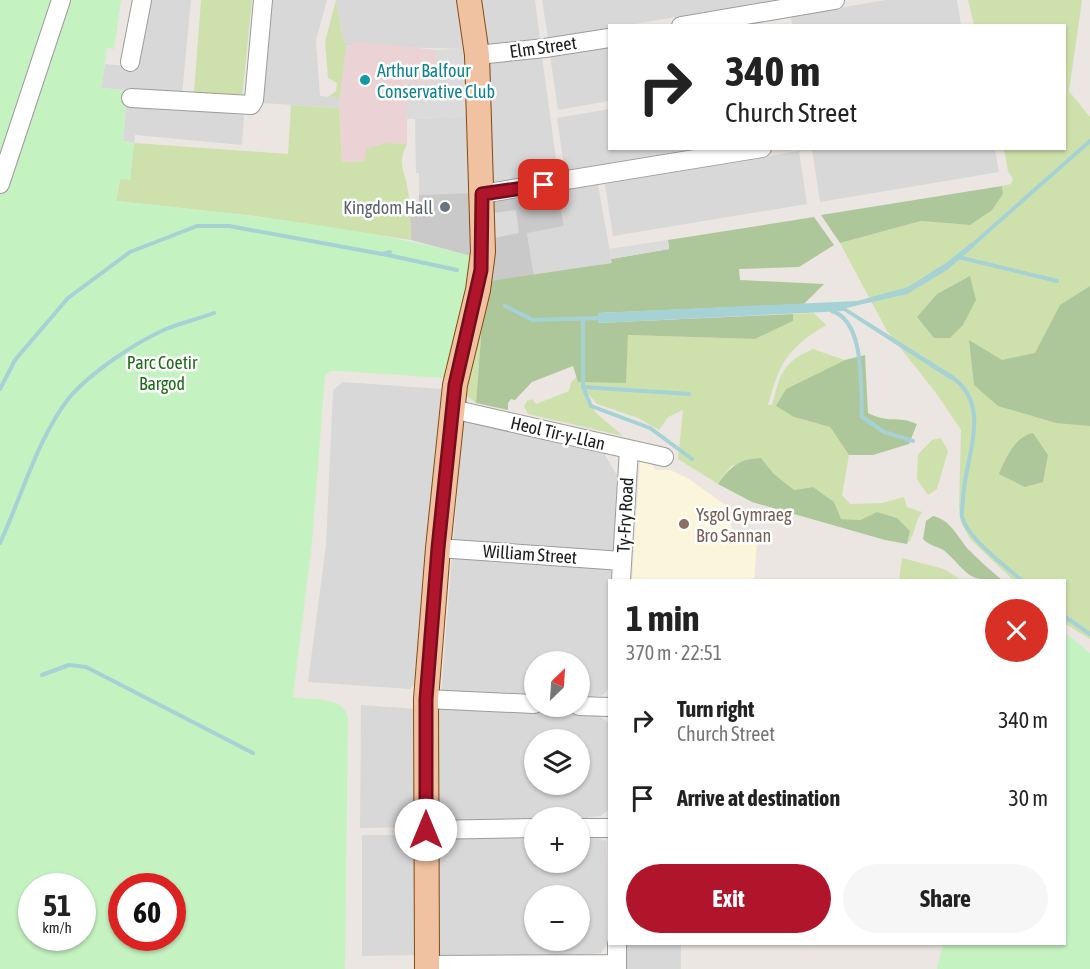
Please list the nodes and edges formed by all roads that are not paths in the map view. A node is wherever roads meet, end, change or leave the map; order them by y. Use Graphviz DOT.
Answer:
graph roads {
  1 [pos="61,0"];
  2 [pos="141,0"];
  3 [pos="263,0"];
  4 [pos="470,0"];
  5 [pos="835,0"];
  6 [pos="693,24"];
  7 [pos="608,38"];
  8 [pos="477,55"];
  9 [pos="130,62"];
  10 [pos="131,98"];
  11 [pos="750,150"];
  12 [pos="0,184"];
  13 [pos="482,194"];
  14 [pos="452,409"];
  15 [pos="628,449"];
  16 [pos="664,457"];
  17 [pos="438,548"];
  18 [pos="622,561"];
  19 [pos="621,579"];
  20 [pos="426,699"];
  21 [pos="524,704"];
  22 [pos="590,706"];
  23 [pos="608,707"];
  24 [pos="524,828"];
  25 [pos="590,828"];
  26 [pos="608,828"];
  27 [pos="426,830"];
  28 [pos="617,945"];
  29 [pos="617,966"];
  30 [pos="427,967"];
  1 -- 12 [label="street"];
  2 -- 9 [label="street"];
  3 -- 10 [label="street"];
  4 -- 8 [label="main road"];
  5 -- 6 [label="street"];
  7 -- 8 [label="street, Elm Street"];
  8 -- 13 [label="main road"];
  11 -- 13 [label="street"];
  13 -- 14 [label="main road"];
  14 -- 15 [label="street, Heol Tir-y-Llan"];
  14 -- 17 [label="main road"];
  15 -- 16 [label="street, Heol Tir-y-Llan"];
  15 -- 18 [label="street, Ty-Fry Road"];
  17 -- 18 [label="street, William Street"];
  17 -- 20 [label="main road"];
  18 -- 19 [label="street, Ty-Fry Road"];
  20 -- 21 [label="street"];
  20 -- 27 [label="main road"];
  22 -- 23 [label="street"];
  24 -- 27 [label="street"];
  25 -- 26 [label="street"];
  27 -- 30 [label="main road"];
  28 -- 29 [label="street"];
  29 -- 30 [label="street"];
}
